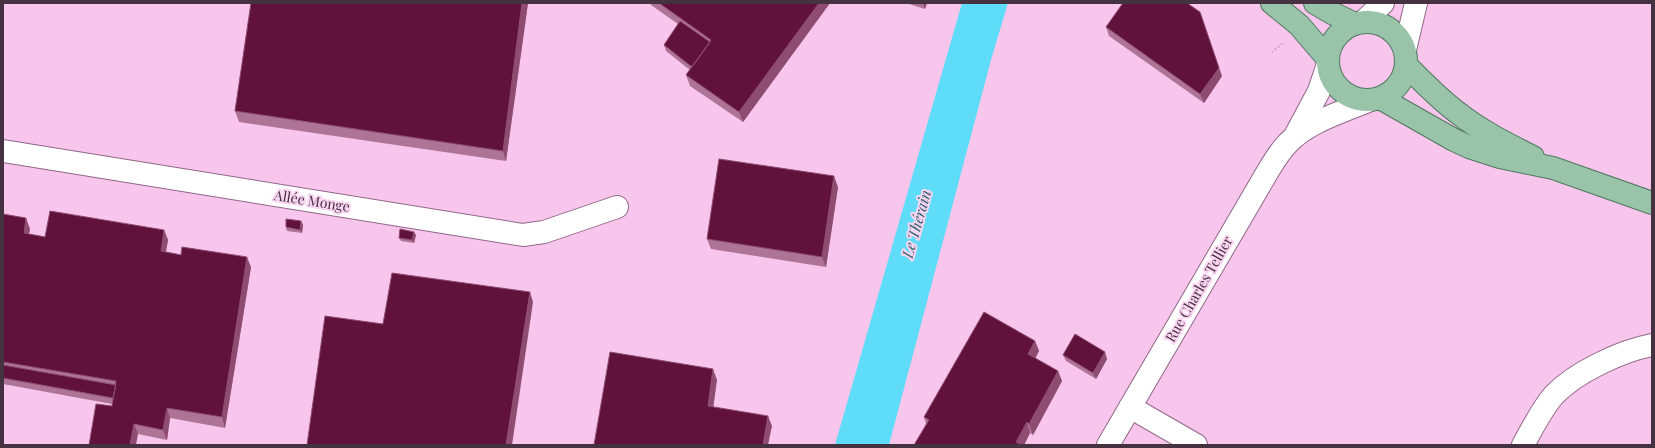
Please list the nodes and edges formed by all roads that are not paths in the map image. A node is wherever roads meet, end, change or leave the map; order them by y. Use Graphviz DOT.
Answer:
graph roads {
  1 [pos="1272,3"];
  2 [pos="1315,3"];
  3 [pos="1383,3"];
  4 [pos="1416,3"];
  5 [pos="1359,23"];
  6 [pos="1405,58"];
  7 [pos="1328,62"];
  8 [pos="1375,99"];
  9 [pos="1295,137"];
  10 [pos="3,151"];
  11 [pos="1553,168"];
  12 [pos="1652,203"];
  13 [pos="617,207"];
  14 [pos="1652,345"];
  15 [pos="1130,407"];
  16 [pos="1108,445"];
  17 [pos="1196,445"];
  18 [pos="1523,445"];
  1 -- 7 [label="main road"];
  2 -- 5 [label="main road"];
  3 -- 5 [label="street"];
  4 -- 6 [label="street"];
  5 -- 6 [label="main road"];
  5 -- 7 [label="main road"];
  6 -- 8 [label="main road"];
  6 -- 11 [label="main road"];
  7 -- 8 [label="main road"];
  7 -- 9 [label="street, Rue Charles Tellier"];
  8 -- 9 [label="street, Rue Charles Tellier"];
  8 -- 11 [label="main road"];
  9 -- 15 [label="street, Rue Charles Tellier"];
  10 -- 13 [label="street, Allée Monge"];
  11 -- 12 [label="main road"];
  14 -- 18 [label="street"];
  15 -- 16 [label="street, Rue Charles Tellier"];
  15 -- 17 [label="street"];
}
